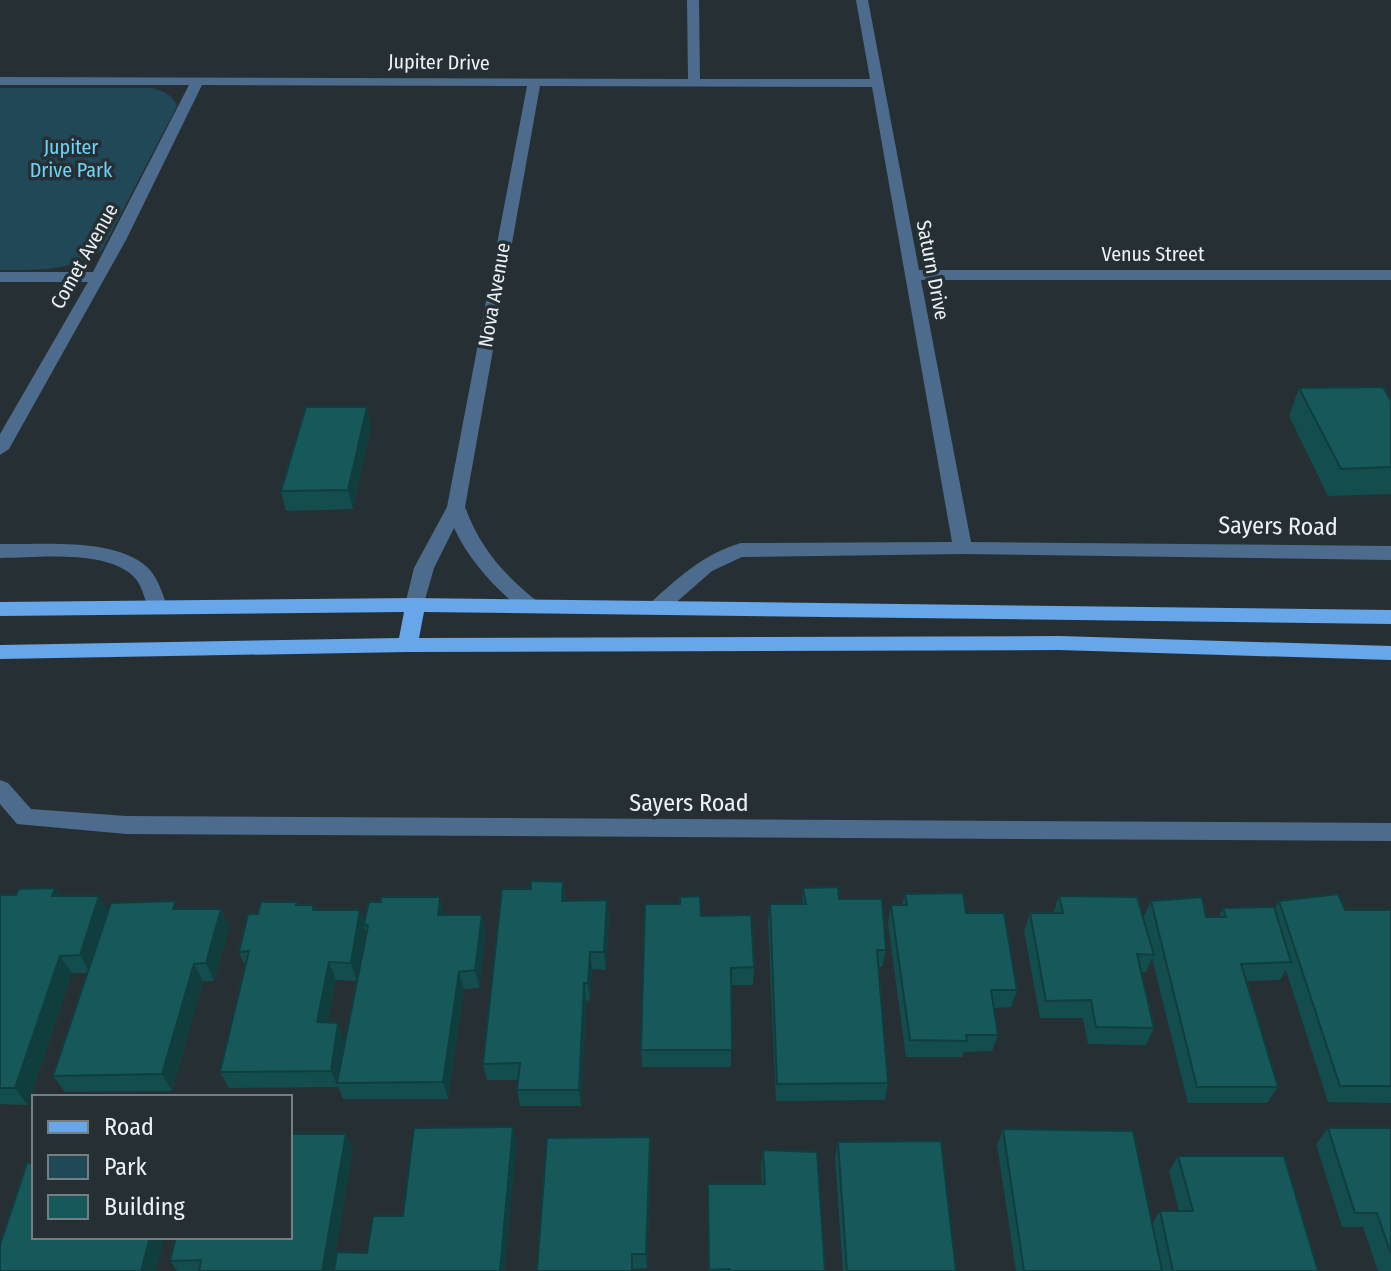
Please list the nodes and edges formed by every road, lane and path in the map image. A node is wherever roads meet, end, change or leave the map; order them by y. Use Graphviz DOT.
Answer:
graph roads {
  1 [pos="693,0"];
  2 [pos="862,0"];
  3 [pos="198,80"];
  4 [pos="0,81"];
  5 [pos="534,83"];
  6 [pos="878,83"];
  7 [pos="694,84"];
  8 [pos="914,275"];
  9 [pos="1391,275"];
  10 [pos="0,277"];
  11 [pos="95,277"];
  12 [pos="0,449"];
  13 [pos="456,507"];
  14 [pos="963,548"];
  15 [pos="0,551"];
  16 [pos="1391,553"];
  17 [pos="415,605"];
  18 [pos="157,606"];
  19 [pos="531,607"];
  20 [pos="0,609"];
  21 [pos="656,609"];
  22 [pos="1391,617"];
  23 [pos="408,645"];
  24 [pos="0,652"];
  25 [pos="1391,653"];
  26 [pos="0,789"];
  27 [pos="1391,832"];
  1 -- 7 [label="street"];
  2 -- 6 [label="street, Saturn Drive"];
  3 -- 4 [label="street, Jupiter Drive"];
  3 -- 5 [label="street, Jupiter Drive"];
  3 -- 11 [label="street, Comet Avenue"];
  5 -- 7 [label="street, Jupiter Drive"];
  5 -- 13 [label="street, Nova Avenue"];
  6 -- 7 [label="street, Jupiter Drive"];
  6 -- 8 [label="street, Saturn Drive"];
  8 -- 9 [label="street, Venus Street"];
  8 -- 14 [label="street, Saturn Drive"];
  10 -- 11 [label="street"];
  11 -- 12 [label="street, Comet Avenue"];
  13 -- 17 [label="street, Nova Avenue"];
  13 -- 19 [label="street"];
  14 -- 16 [label="street, Sayers Road"];
  14 -- 21 [label="street, Sayers Road"];
  15 -- 18 [label="street"];
  17 -- 18 [label="main road"];
  17 -- 19 [label="main road"];
  17 -- 23 [label="main road"];
  18 -- 20 [label="main road"];
  19 -- 21 [label="main road"];
  21 -- 22 [label="main road"];
  23 -- 24 [label="main road"];
  23 -- 25 [label="main road"];
  26 -- 27 [label="street, Sayers Road"];
}
